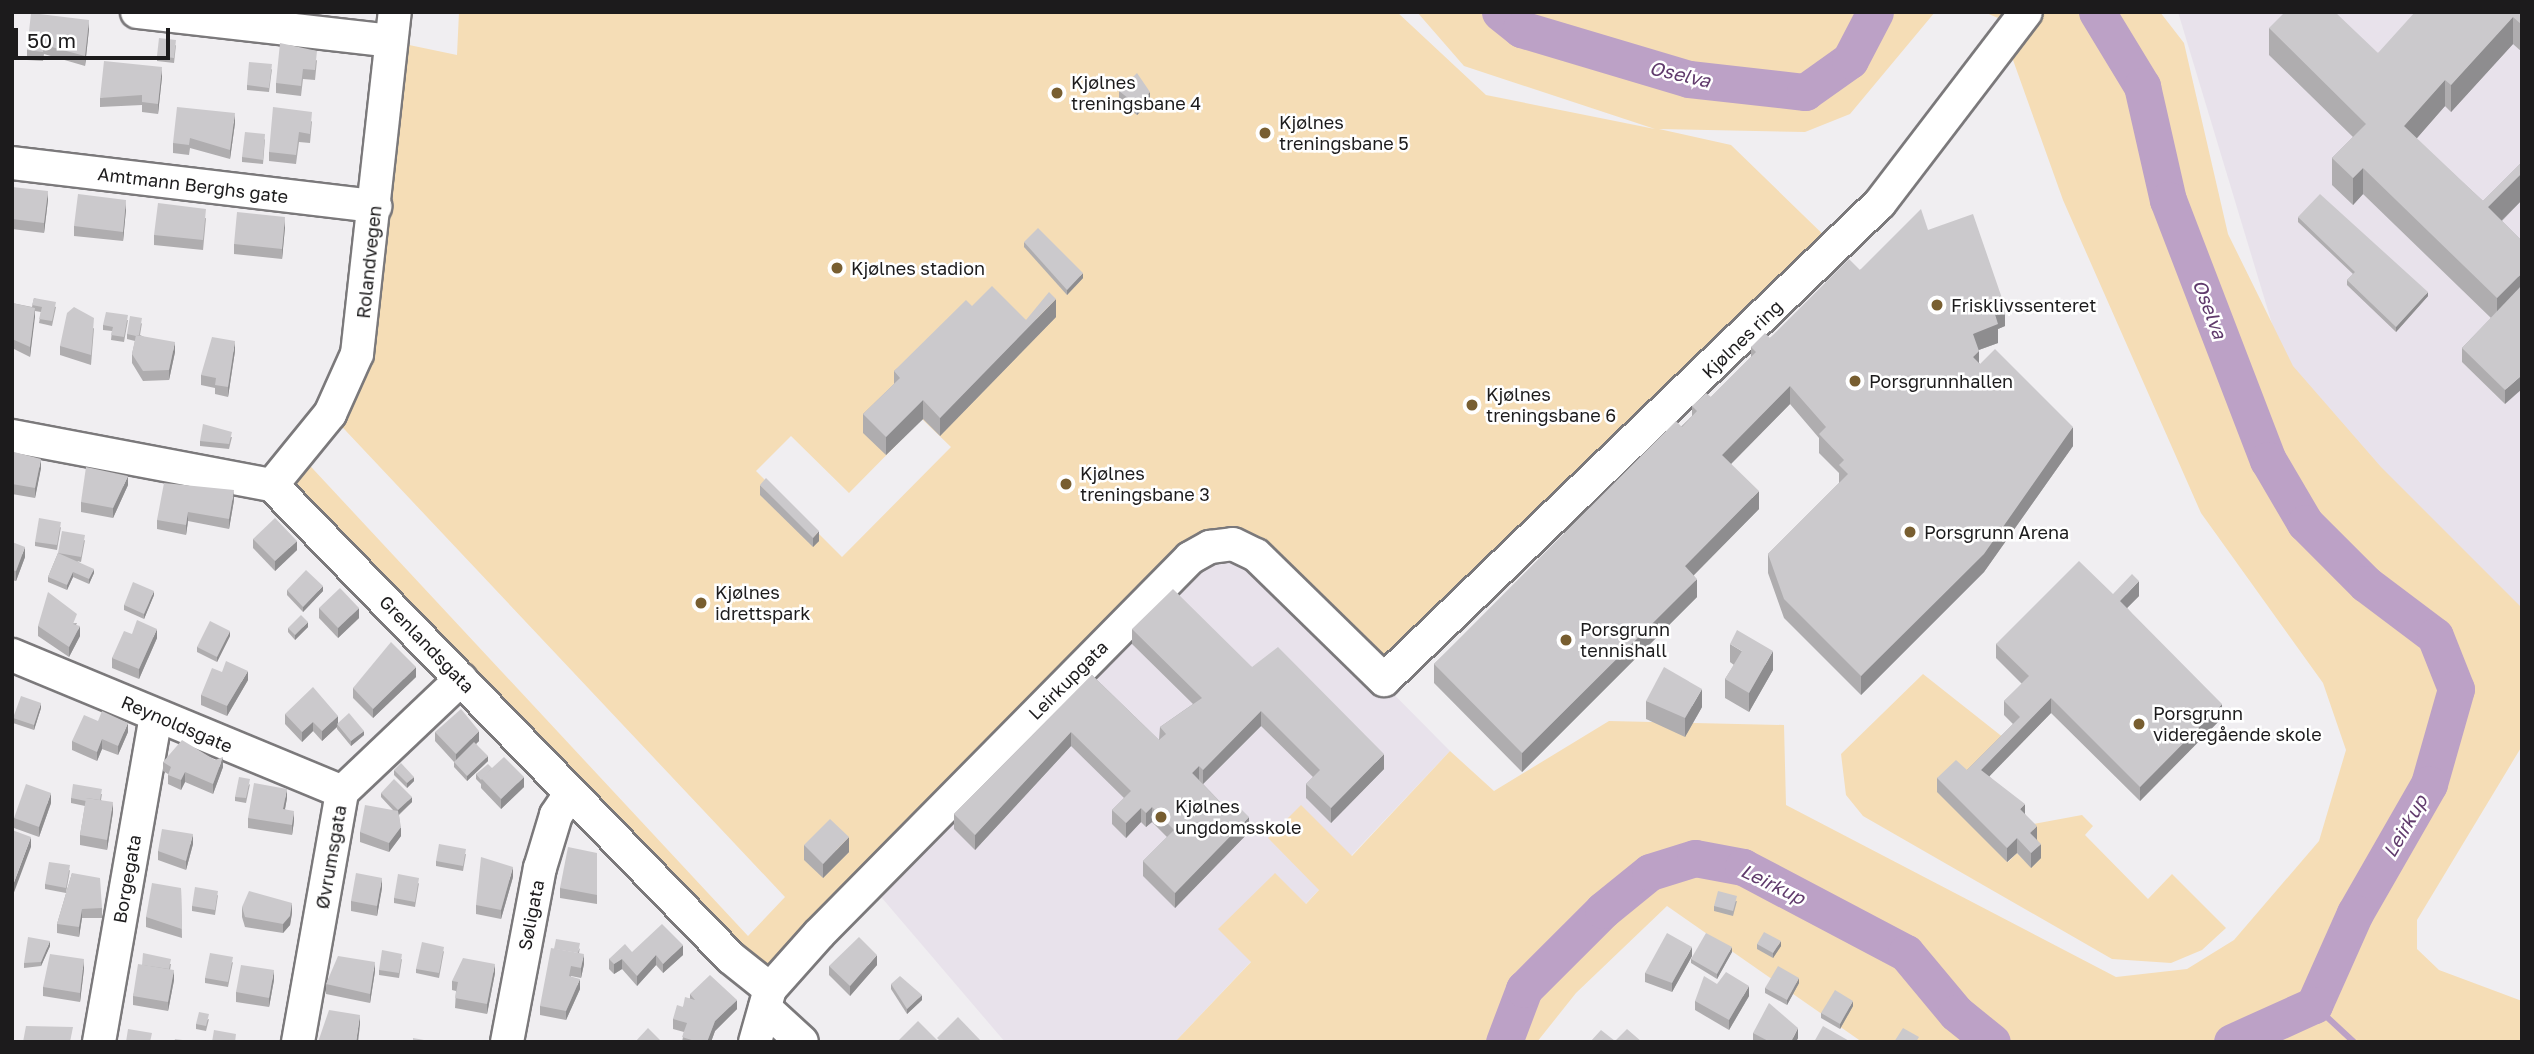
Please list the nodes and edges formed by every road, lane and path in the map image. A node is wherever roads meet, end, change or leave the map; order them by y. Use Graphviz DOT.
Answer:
graph roads {
  1 [pos="137,12"];
  2 [pos="2026,12"];
  3 [pos="393,27"];
  4 [pos="12,163"];
  5 [pos="374,206"];
  6 [pos="12,436"];
  7 [pos="272,485"];
  8 [pos="1430,642"];
  9 [pos="12,654"];
  10 [pos="461,679"];
  11 [pos="156,716"];
  12 [pos="342,792"];
  13 [pos="570,794"];
  14 [pos="767,999"];
  15 [pos="99,1042"];
  16 [pos="298,1042"];
  17 [pos="507,1042"];
  18 [pos="755,1042"];
  19 [pos="802,1042"];
  1 -- 3 [label="street"];
  2 -- 8 [label="street, Kjølnes ring"];
  3 -- 5 [label="street, Rolandvegen"];
  4 -- 5 [label="street, Amtmann Berghs gate"];
  5 -- 7 [label="street, Rolandvegen"];
  6 -- 7 [label="street"];
  7 -- 10 [label="street, Grenlandsgata"];
  8 -- 14 [label="street, Leirkupgata"];
  9 -- 11 [label="street, Reynoldsgate"];
  10 -- 12 [label="street, Øvrumsgata"];
  10 -- 13 [label="street, Grenlandsgata"];
  11 -- 12 [label="street, Reynoldsgate"];
  11 -- 15 [label="street, Borgegata"];
  12 -- 16 [label="street, Øvrumsgata"];
  13 -- 14 [label="street, Grenlandsgata"];
  13 -- 17 [label="street, Søligata"];
  14 -- 18 [label="street, Leirkupgata"];
  14 -- 19 [label="street, Grenlandsgata"];
}
